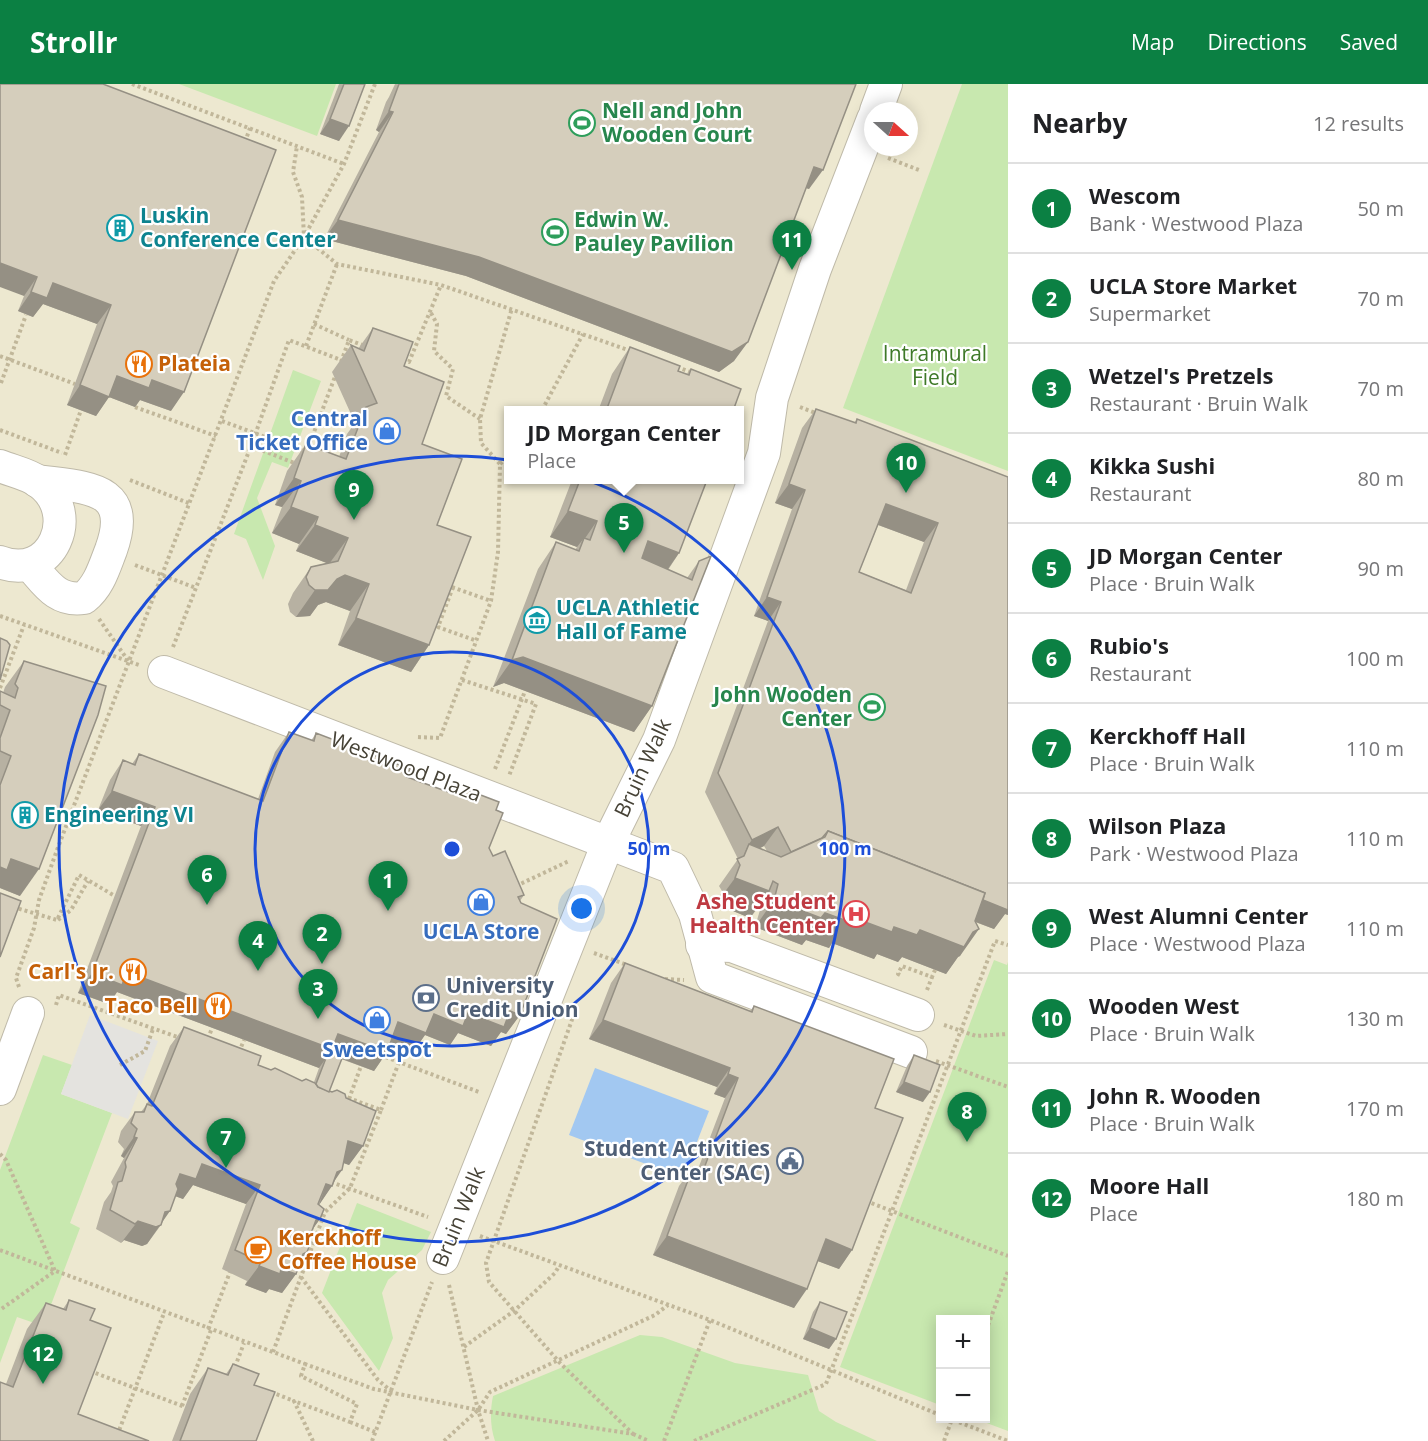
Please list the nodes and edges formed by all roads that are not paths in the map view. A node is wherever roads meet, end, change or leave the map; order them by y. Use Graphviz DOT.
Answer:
graph roads {
  1 [pos="886,84"];
  2 [pos="879,102"];
  3 [pos="864,142"];
  4 [pos="0,466"];
  5 [pos="38,481"];
  6 [pos="0,562"];
  7 [pos="31,566"];
  8 [pos="164,672"];
  9 [pos="608,843"];
  10 [pos="702,945"];
  11 [pos="28,1013"];
  12 [pos="918,1015"];
  13 [pos="911,1052"];
  14 [pos="0,1089"];
  15 [pos="443,1258"];
  1 -- 2 [label="street"];
  3 -- 9 [label="street, Bruin Walk"];
  4 -- 5 [label="street"];
  5 -- 7 [label="street"];
  5 -- 7 [label="street"];
  6 -- 7 [label="street"];
  8 -- 9 [label="street, Westwood Plaza"];
  9 -- 10 [label="street, Westwood Plaza"];
  9 -- 15 [label="street, Bruin Walk"];
  10 -- 12 [label="street"];
  10 -- 13 [label="street, Westwood Plaza"];
  11 -- 14 [label="street"];
}
